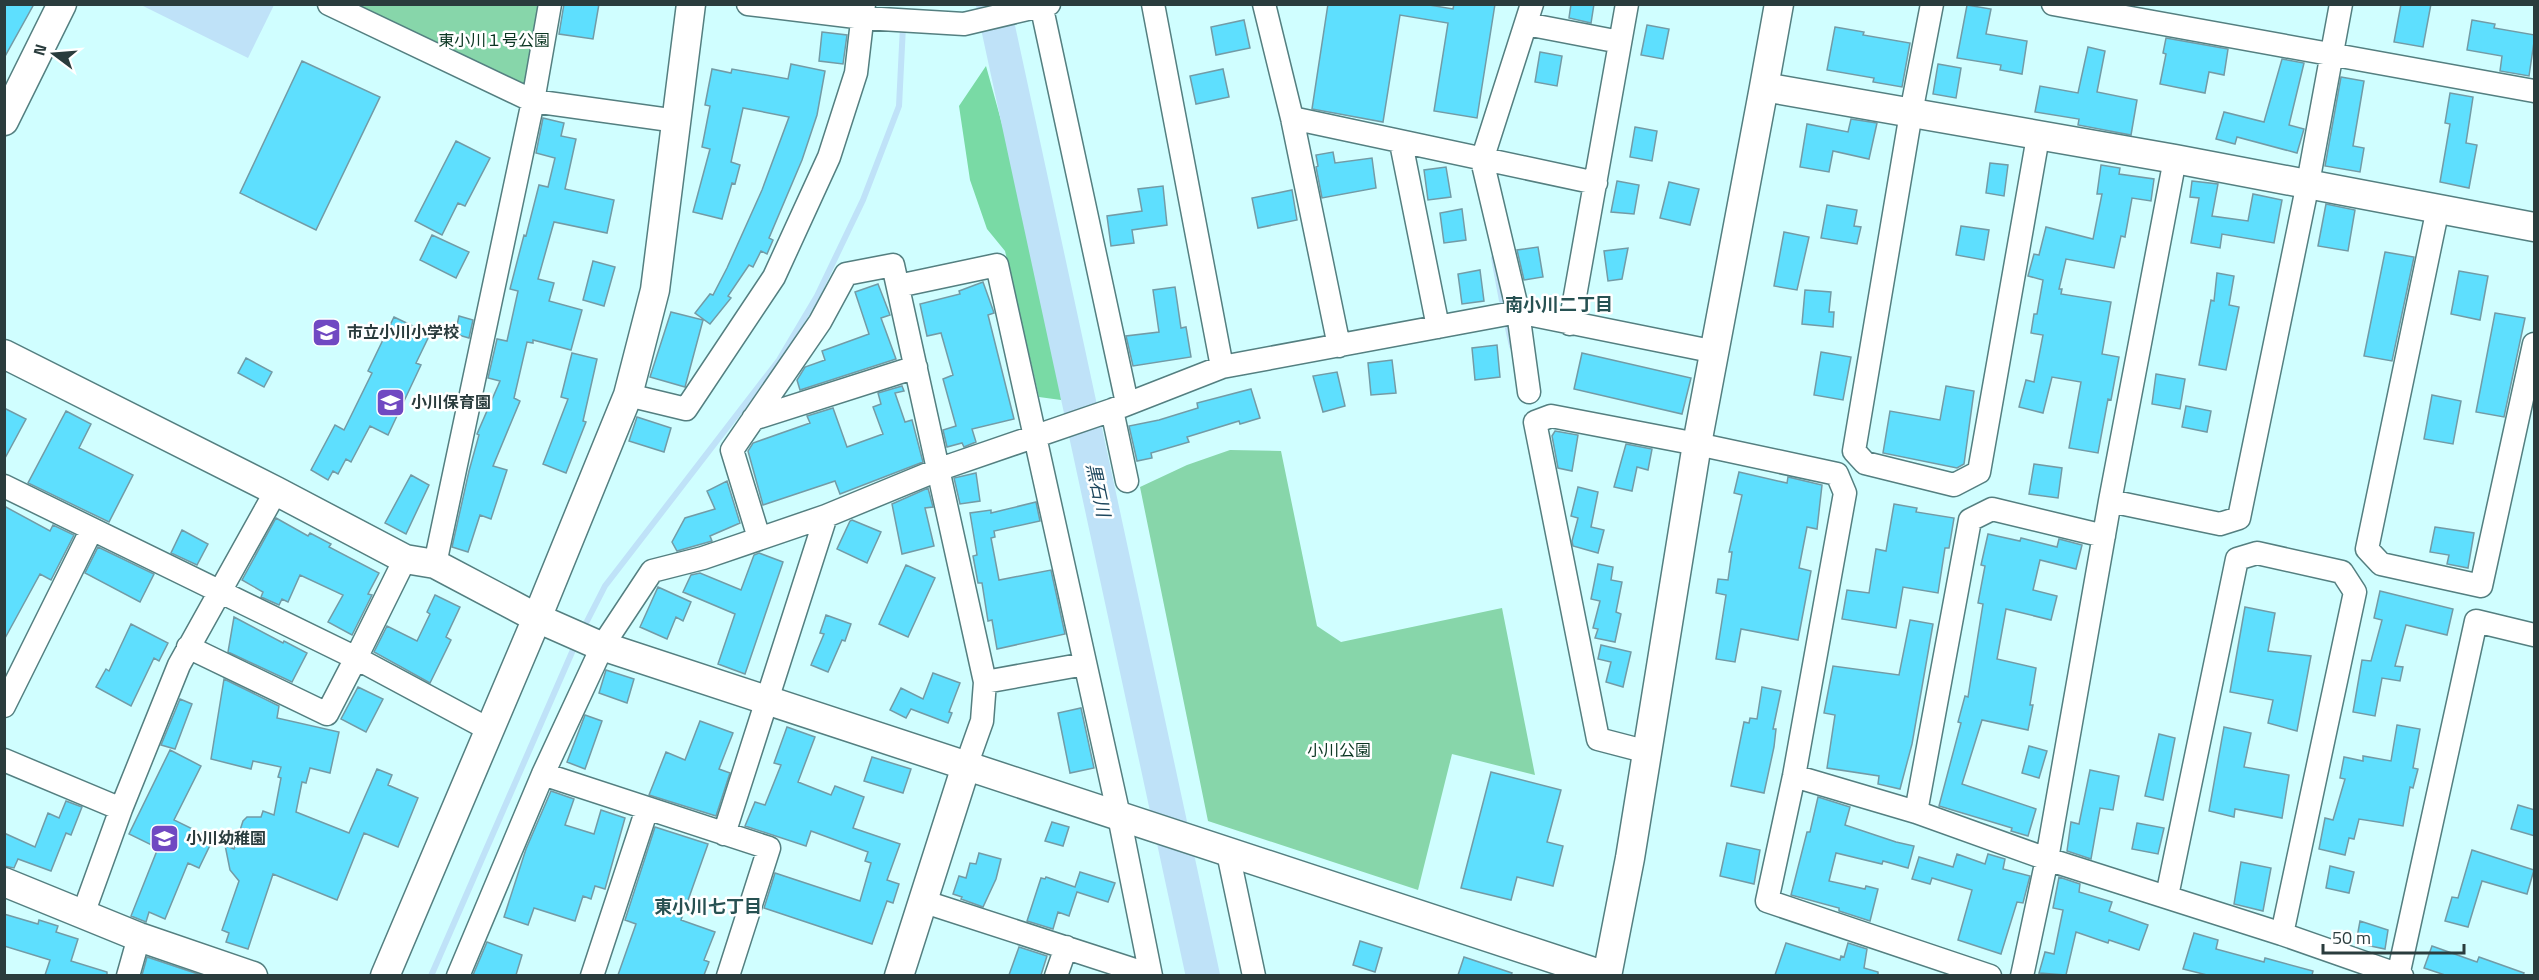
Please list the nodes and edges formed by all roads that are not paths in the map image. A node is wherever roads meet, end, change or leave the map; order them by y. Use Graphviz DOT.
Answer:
graph roads {
  1 [pos="62,4"];
  2 [pos="329,4"];
  3 [pos="550,4"];
  4 [pos="691,4"];
  5 [pos="748,4"];
  6 [pos="1153,4"];
  7 [pos="1264,4"];
  8 [pos="1627,4"];
  9 [pos="1779,4"];
  10 [pos="1932,4"];
  11 [pos="2053,4"];
  12 [pos="2341,4"];
  13 [pos="1044,5"];
  14 [pos="871,14"];
  15 [pos="1529,14"];
  16 [pos="1620,42"];
  17 [pos="2331,56"];
  18 [pos="1764,87"];
  19 [pos="2535,91"];
  20 [pos="533,101"];
  21 [pos="8,107"];
  22 [pos="1911,113"];
  23 [pos="1292,118"];
  24 [pos="677,121"];
  25 [pos="2038,136"];
  26 [pos="1401,143"];
  27 [pos="2175,159"];
  28 [pos="1482,160"];
  29 [pos="1596,183"];
  30 [pos="2308,183"];
  31 [pos="2438,208"];
  32 [pos="2535,227"];
  33 [pos="898,286"];
  34 [pos="1518,312"];
  35 [pos="1570,324"];
  36 [pos="1438,327"];
  37 [pos="2535,344"];
  38 [pos="1339,346"];
  39 [pos="1716,352"];
  40 [pos="4,354"];
  41 [pos="916,367"];
  42 [pos="1222,367"];
  43 [pos="1529,392"];
  44 [pos="628,395"];
  45 [pos="1113,408"];
  46 [pos="753,419"];
  47 [pos="1043,432"];
  48 [pos="1697,444"];
  49 [pos="940,470"];
  50 [pos="1127,480"];
  51 [pos="4,486"];
  52 [pos="276,491"];
  53 [pos="2110,501"];
  54 [pos="826,516"];
  55 [pos="92,529"];
  56 [pos="2104,536"];
  57 [pos="759,538"];
  58 [pos="405,559"];
  59 [pos="435,564"];
  60 [pos="219,592"];
  61 [pos="537,618"];
  62 [pos="2535,635"];
  63 [pos="599,644"];
  64 [pos="188,647"];
  65 [pos="356,658"];
  66 [pos="1085,664"];
  67 [pos="985,682"];
  68 [pos="767,700"];
  69 [pos="4,706"];
  70 [pos="489,730"];
  71 [pos="1648,752"];
  72 [pos="4,760"];
  73 [pos="966,766"];
  74 [pos="543,774"];
  75 [pos="1794,776"];
  76 [pos="647,809"];
  77 [pos="121,810"];
  78 [pos="1916,812"];
  79 [pos="1127,818"];
  80 [pos="724,834"];
  81 [pos="1228,853"];
  82 [pos="2048,859"];
  83 [pos="4,882"];
  84 [pos="2167,896"];
  85 [pos="922,901"];
  86 [pos="83,914"];
  87 [pos="2282,934"];
  88 [pos="139,937"];
  89 [pos="1066,947"];
  90 [pos="1258,974"];
  91 [pos="128,975"];
  92 [pos="253,975"];
  93 [pos="385,975"];
  94 [pos="458,975"];
  95 [pos="592,975"];
  96 [pos="728,975"];
  97 [pos="899,975"];
  98 [pos="1056,975"];
  99 [pos="1150,975"];
  100 [pos="1606,975"];
  101 [pos="1990,975"];
  102 [pos="2022,975"];
  103 [pos="2399,975"];
  1 -- 21 [label="street"];
  2 -- 20 [label="street"];
  3 -- 20 [label="street"];
  4 -- 24 [label="street"];
  5 -- 14 [label="street"];
  6 -- 42 [label="street"];
  7 -- 23 [label="street"];
  8 -- 16 [label="street"];
  9 -- 18 [label="street"];
  10 -- 22 [label="street"];
  11 -- 17 [label="street"];
  12 -- 17 [label="street"];
  13 -- 14 [label="street"];
  13 -- 45 [label="street"];
  14 -- 44 [label="street"];
  15 -- 16 [label="street"];
  15 -- 28 [label="street"];
  16 -- 29 [label="street"];
  17 -- 19 [label="street"];
  17 -- 30 [label="street"];
  18 -- 22 [label="street"];
  18 -- 39 [label="street"];
  20 -- 24 [label="street"];
  20 -- 59 [label="street"];
  22 -- 25 [label="street"];
  22 -- 25 [label="street"];
  23 -- 26 [label="street"];
  23 -- 38 [label="street"];
  24 -- 44 [label="street"];
  25 -- 27 [label="street"];
  26 -- 28 [label="street"];
  26 -- 36 [label="street"];
  27 -- 30 [label="street"];
  27 -- 53 [label="street"];
  28 -- 29 [label="street"];
  28 -- 34 [label="street"];
  29 -- 35 [label="street"];
  30 -- 31 [label="street"];
  30 -- 53 [label="street"];
  31 -- 32 [label="street"];
  31 -- 37 [label="street"];
  33 -- 41 [label="street"];
  33 -- 46 [label="street"];
  33 -- 47 [label="street"];
  34 -- 35 [label="street"];
  34 -- 36 [label="street"];
  34 -- 43 [label="street"];
  35 -- 39 [label="street"];
  36 -- 38 [label="street"];
  38 -- 42 [label="street"];
  39 -- 48 [label="street"];
  40 -- 52 [label="street"];
  41 -- 46 [label="street"];
  41 -- 49 [label="street"];
  42 -- 45 [label="street"];
  44 -- 61 [label="street"];
  45 -- 47 [label="street"];
  45 -- 50 [label="street"];
  46 -- 57 [label="street"];
  47 -- 49 [label="street"];
  47 -- 66 [label="street"];
  48 -- 71 [label="street"];
  48 -- 71 [label="street"];
  48 -- 75 [label="street"];
  49 -- 54 [label="street"];
  49 -- 67 [label="street"];
  51 -- 55 [label="street"];
  52 -- 58 [label="street"];
  52 -- 60 [label="street"];
  53 -- 56 [label="street"];
  54 -- 57 [label="street"];
  54 -- 68 [label="street"];
  55 -- 60 [label="street"];
  55 -- 69 [label="street"];
  56 -- 78 [label="street"];
  56 -- 82 [label="street"];
  57 -- 63 [label="street"];
  58 -- 59 [label="street"];
  58 -- 65 [label="street"];
  59 -- 61 [label="street"];
  60 -- 64 [label="street"];
  60 -- 65 [label="street"];
  61 -- 63 [label="street"];
  61 -- 70 [label="street"];
  62 -- 103 [label="street"];
  63 -- 68 [label="street"];
  63 -- 74 [label="street"];
  64 -- 65 [label="street"];
  64 -- 77 [label="street"];
  65 -- 70 [label="street"];
  66 -- 67 [label="street"];
  66 -- 79 [label="street"];
  67 -- 73 [label="street"];
  68 -- 73 [label="street"];
  68 -- 80 [label="street"];
  70 -- 93 [label="street"];
  71 -- 100 [label="street"];
  72 -- 77 [label="street"];
  73 -- 79 [label="street"];
  73 -- 85 [label="street"];
  74 -- 76 [label="street"];
  74 -- 94 [label="street"];
  75 -- 78 [label="street"];
  75 -- 101 [label="street"];
  76 -- 80 [label="street"];
  76 -- 95 [label="street"];
  77 -- 86 [label="street"];
  78 -- 82 [label="street"];
  79 -- 81 [label="street"];
  79 -- 99 [label="street"];
  80 -- 96 [label="street"];
  81 -- 90 [label="street"];
  81 -- 100 [label="street"];
  82 -- 84 [label="street"];
  82 -- 102 [label="street"];
  83 -- 86 [label="street"];
  84 -- 87 [label="street"];
  84 -- 87 [label="street"];
  85 -- 89 [label="street"];
  85 -- 97 [label="street"];
  86 -- 88 [label="street"];
  87 -- 103 [label="street"];
  88 -- 91 [label="street"];
  88 -- 92 [label="street"];
  89 -- 98 [label="street"];
  89 -- 99 [label="street"];
}
